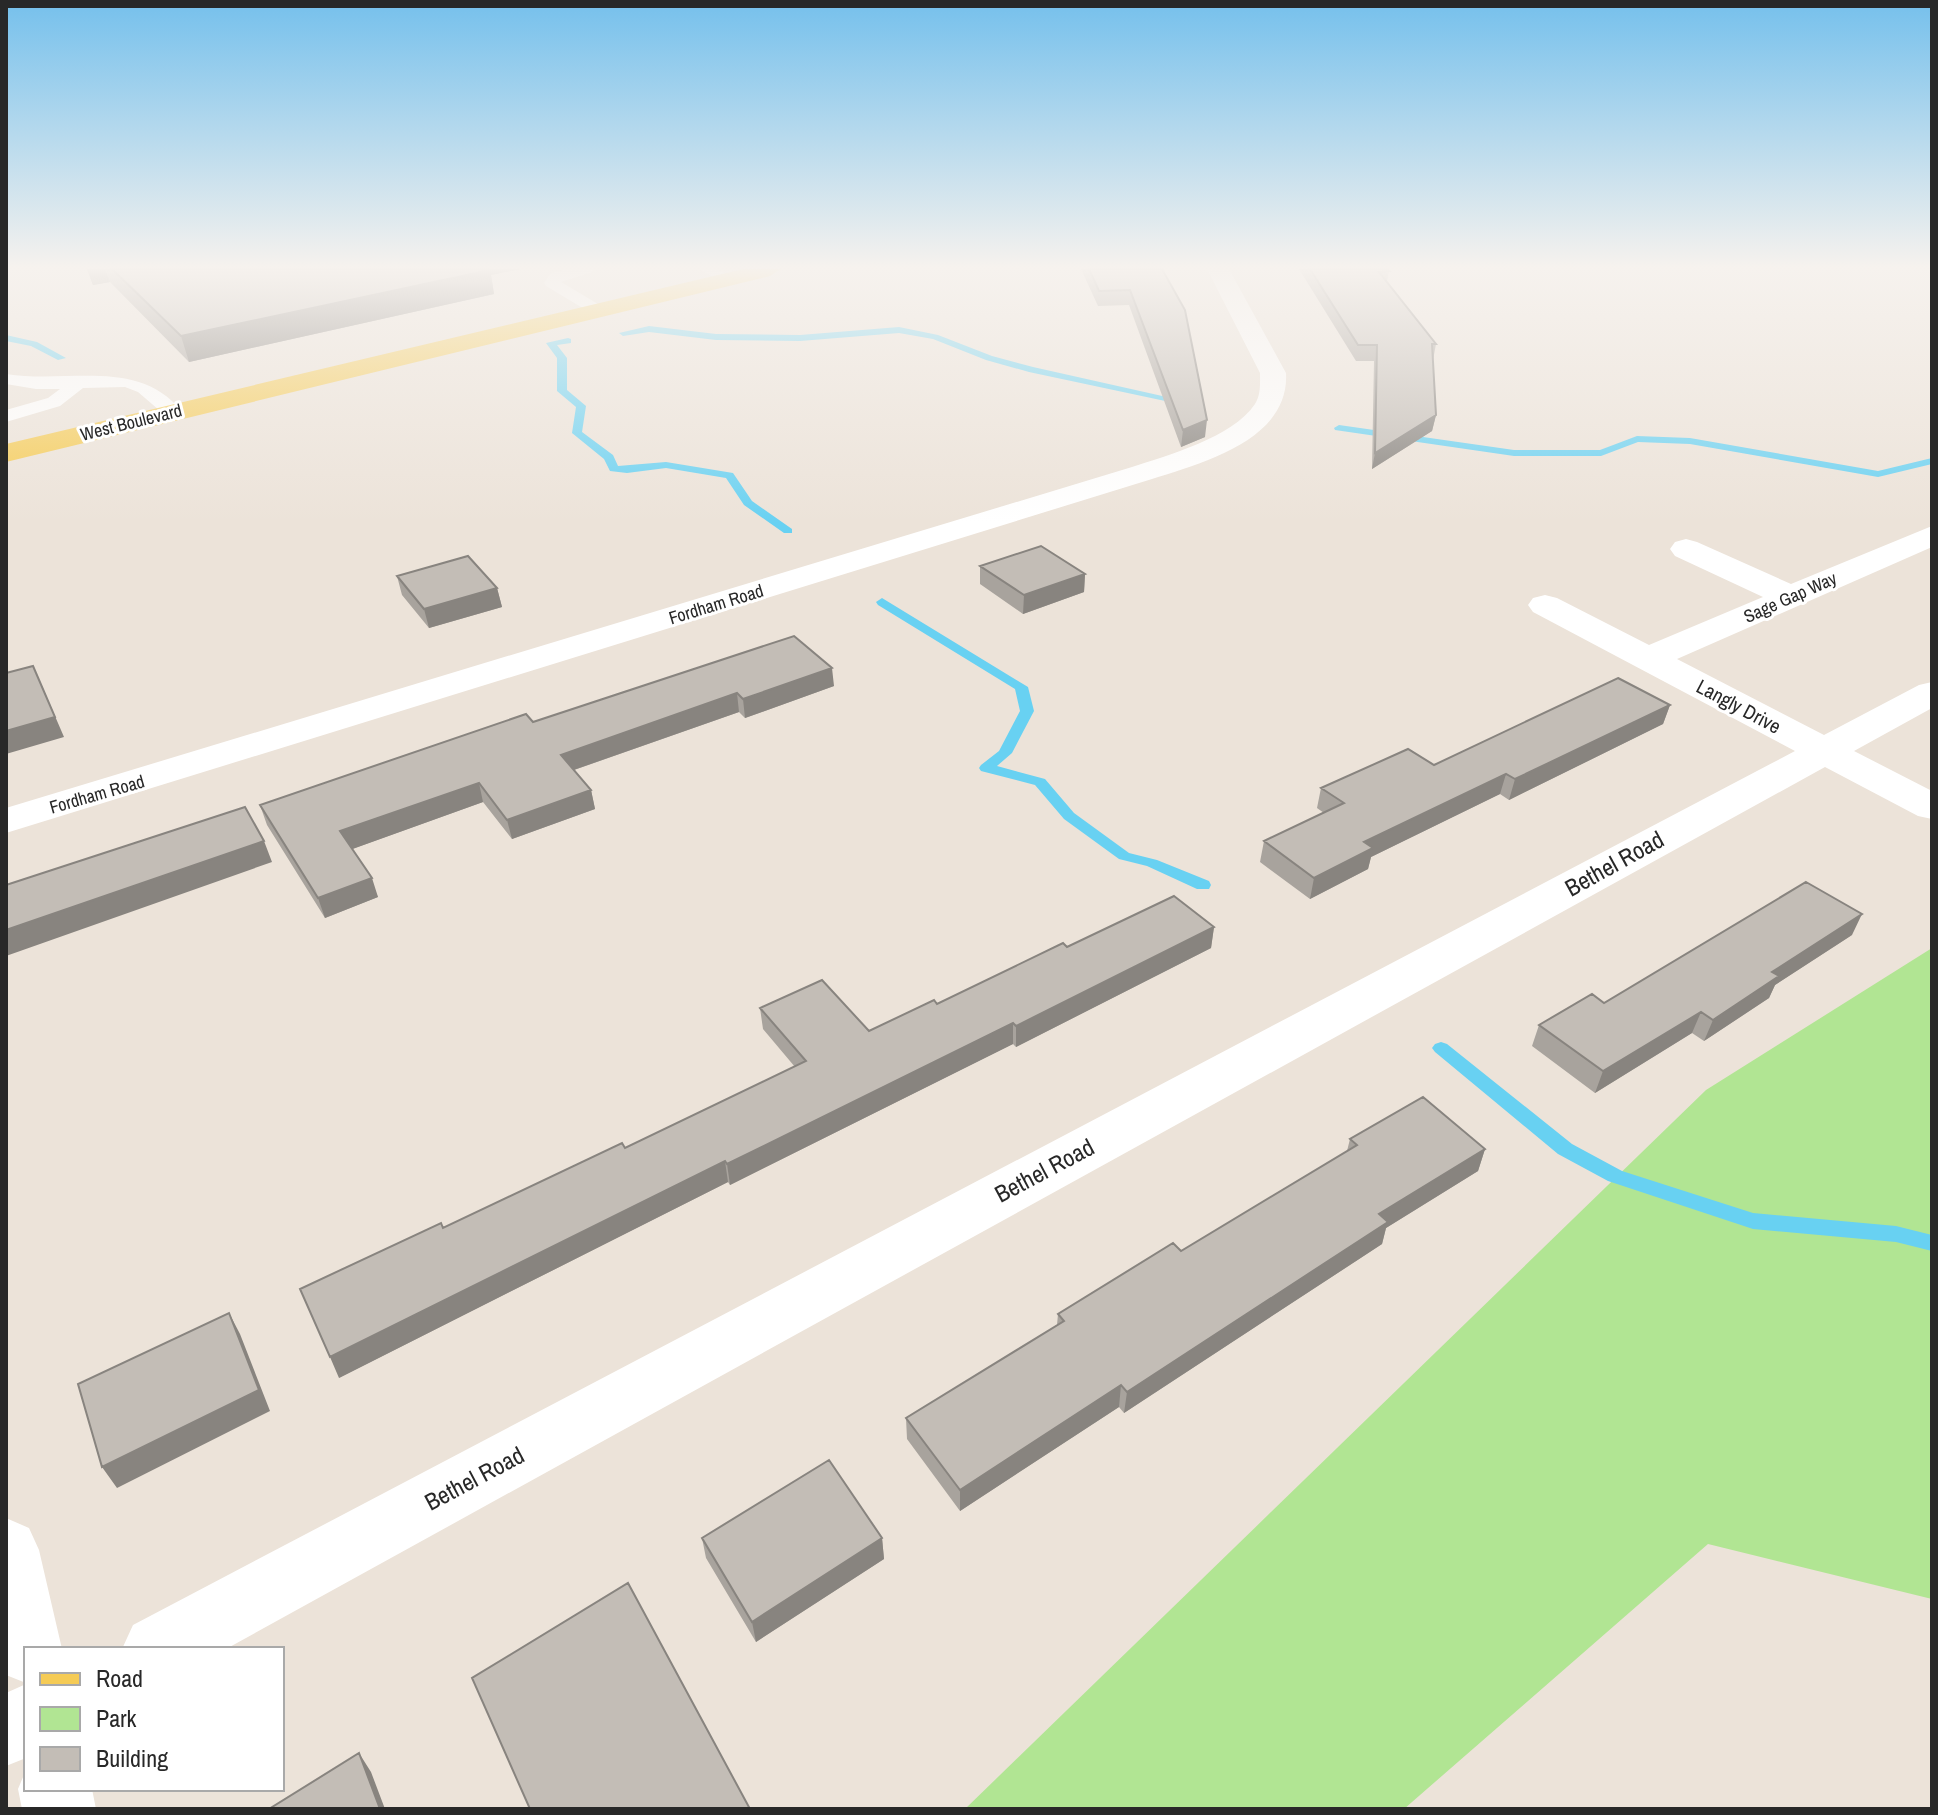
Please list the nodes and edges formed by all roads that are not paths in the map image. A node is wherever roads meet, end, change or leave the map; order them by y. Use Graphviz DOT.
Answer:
graph roads {
  1 [pos="415,354"];
  2 [pos="1263,354"];
  3 [pos="6,379"];
  4 [pos="79,383"];
  5 [pos="173,412"];
  6 [pos="6,416"];
  7 [pos="6,453"];
  8 [pos="1932,535"];
  9 [pos="1686,549"];
  10 [pos="1791,597"];
  11 [pos="1545,605"];
  12 [pos="1648,659"];
  13 [pos="1932,693"];
  14 [pos="1823,750"];
  15 [pos="1932,807"];
  16 [pos="6,821"];
  17 [pos="6,1550"];
  18 [pos="27,1647"];
  19 [pos="161,1647"];
  20 [pos="24,1721"];
  21 [pos="6,1730"];
  1 -- 5 [label="main road, West Boulevard"];
  2 -- 16 [label="street, Fordham Road"];
  3 -- 4 [label="lane"];
  4 -- 5 [label="lane"];
  4 -- 6 [label="lane"];
  5 -- 7 [label="main road, West Boulevard"];
  8 -- 10 [label="street, Sage Gap Way"];
  9 -- 10 [label="street"];
  10 -- 12 [label="street, Sage Gap Way"];
  11 -- 12 [label="street, Langly Drive"];
  12 -- 14 [label="street, Langly Drive"];
  13 -- 14 [label="street, Bethel Road"];
  14 -- 15 [label="street, Langly Drive"];
  14 -- 19 [label="street, Bethel Road"];
  17 -- 18 [label="street"];
  20 -- 21 [label="street"];
}
